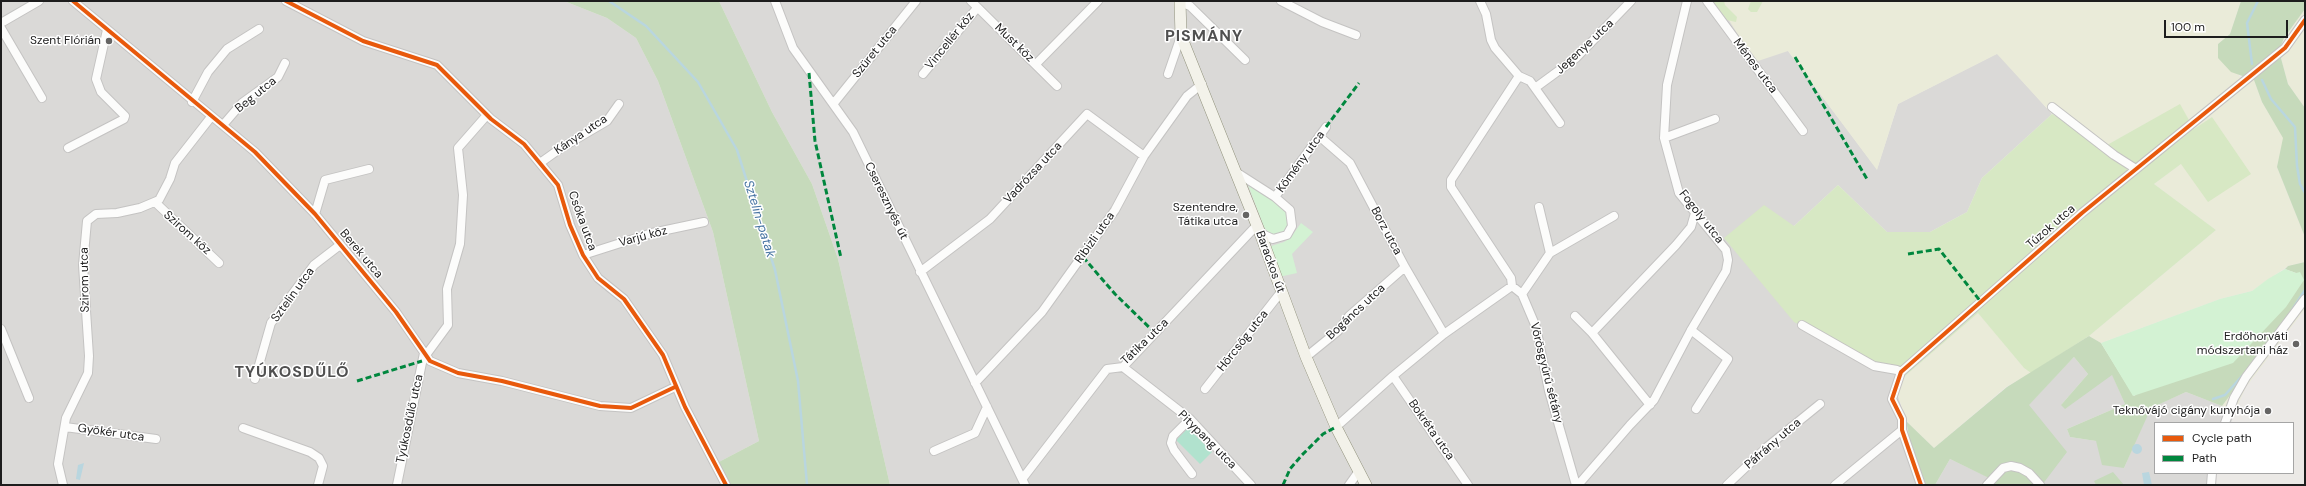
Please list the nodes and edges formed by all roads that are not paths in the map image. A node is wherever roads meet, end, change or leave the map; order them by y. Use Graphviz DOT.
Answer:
graph roads {
  1 [pos="39,1"];
  2 [pos="73,1"];
  3 [pos="286,1"];
  4 [pos="775,1"];
  5 [pos="916,1"];
  6 [pos="971,1"];
  7 [pos="1098,1"];
  8 [pos="1281,1"];
  9 [pos="1480,1"];
  10 [pos="1631,1"];
  11 [pos="1688,1"];
  12 [pos="1707,1"];
  13 [pos="1180,2"];
  14 [pos="978,8"];
  15 [pos="2305,20"];
  16 [pos="1,23"];
  17 [pos="1,28"];
  18 [pos="259,29"];
  19 [pos="107,30"];
  20 [pos="1356,35"];
  21 [pos="1181,36"];
  22 [pos="1245,60"];
  23 [pos="285,63"];
  24 [pos="1036,64"];
  25 [pos="923,74"];
  26 [pos="1168,74"];
  27 [pos="1519,76"];
  28 [pos="1202,84"];
  29 [pos="1057,86"];
  30 [pos="1535,88"];
  31 [pos="42,98"];
  32 [pos="192,102"];
  33 [pos="834,103"];
  34 [pos="619,104"];
  35 [pos="2052,107"];
  36 [pos="487,115"];
  37 [pos="211,117"];
  38 [pos="1715,119"];
  39 [pos="1560,123"];
  40 [pos="223,125"];
  41 [pos="1326,127"];
  42 [pos="1803,131"];
  43 [pos="1319,136"];
  44 [pos="1664,138"];
  45 [pos="68,148"];
  46 [pos="1144,156"];
  47 [pos="540,163"];
  48 [pos="369,169"];
  49 [pos="2136,169"];
  50 [pos="1236,172"];
  51 [pos="1275,197"];
  52 [pos="155,202"];
  53 [pos="1539,207"];
  54 [pos="1695,212"];
  55 [pos="315,214"];
  56 [pos="1614,216"];
  57 [pos="704,222"];
  58 [pos="1258,229"];
  59 [pos="340,245"];
  60 [pos="1550,252"];
  61 [pos="583,255"];
  62 [pos="220,262"];
  63 [pos="1405,267"];
  64 [pos="920,272"];
  65 [pos="1512,286"];
  66 [pos="1281,292"];
  67 [pos="1522,294"];
  68 [pos="2305,299"];
  69 [pos="1575,316"];
  70 [pos="1802,325"];
  71 [pos="1,328"];
  72 [pos="1691,330"];
  73 [pos="1592,333"];
  74 [pos="1444,334"];
  75 [pos="425,354"];
  76 [pos="1306,357"];
  77 [pos="1123,367"];
  78 [pos="1902,372"];
  79 [pos="1393,376"];
  80 [pos="255,379"];
  81 [pos="975,383"];
  82 [pos="675,386"];
  83 [pos="1205,389"];
  84 [pos="29,398"];
  85 [pos="1820,404"];
  86 [pos="1650,405"];
  87 [pos="987,407"];
  88 [pos="1696,409"];
  89 [pos="1190,419"];
  90 [pos="2225,422"];
  91 [pos="66,427"];
  92 [pos="243,428"];
  93 [pos="1336,428"];
  94 [pos="1902,430"];
  95 [pos="156,439"];
  96 [pos="934,451"];
  97 [pos="1359,471"];
  98 [pos="1192,474"];
  99 [pos="2212,474"];
  100 [pos="1024,481"];
  101 [pos="62,485"];
  102 [pos="318,485"];
  103 [pos="397,485"];
  104 [pos="726,485"];
  105 [pos="1251,485"];
  106 [pos="1349,485"];
  107 [pos="1366,485"];
  108 [pos="1468,485"];
  109 [pos="1577,485"];
  110 [pos="1727,485"];
  111 [pos="1835,485"];
  112 [pos="1922,485"];
  113 [pos="1987,485"];
  114 [pos="2040,485"];
  115 [pos="2211,485"];
  1 -- 16 [label="street"];
  2 -- 19 [label="street, Berek utca"];
  3 -- 36 [label="street, Csóka utca"];
  4 -- 33 [label="street, Cseresznyés út"];
  5 -- 33 [label="street, Szüret utca"];
  6 -- 14 [label="street, Must köz"];
  7 -- 24 [label="street"];
  8 -- 20 [label="street"];
  9 -- 27 [label="street"];
  10 -- 30 [label="street, Jegenye utca"];
  11 -- 44 [label="street, Fogoly utca"];
  12 -- 42 [label="street, Ménes utca"];
  13 -- 21 [label="street, Barackos út"];
  13 -- 22 [label="street"];
  14 -- 24 [label="street, Must köz"];
  14 -- 25 [label="street, Vincellér köz"];
  15 -- 49 [label="street, Túzok utca"];
  17 -- 31 [label="street"];
  18 -- 32 [label="street"];
  19 -- 32 [label="street, Berek utca"];
  19 -- 45 [label="street"];
  21 -- 26 [label="street, Barackos út"];
  21 -- 28 [label="street, Barackos út"];
  23 -- 40 [label="street, Beg utca"];
  24 -- 29 [label="street, Must köz"];
  27 -- 30 [label="street"];
  27 -- 65 [label="street, Vörösgyűrű sétány"];
  28 -- 46 [label="street, Ribizli utca"];
  28 -- 50 [label="street, Barackos út"];
  30 -- 39 [label="street"];
  32 -- 37 [label="street, Berek utca"];
  33 -- 64 [label="street, Cseresznyés út"];
  34 -- 47 [label="street, Kánya utca"];
  35 -- 49 [label="street"];
  36 -- 47 [label="street, Csóka utca"];
  36 -- 75 [label="street, Tyúkosdűlő utca"];
  37 -- 40 [label="street, Berek utca"];
  37 -- 52 [label="street"];
  38 -- 44 [label="street"];
  40 -- 55 [label="street, Berek utca"];
  41 -- 43 [label="street, Kömény utca"];
  43 -- 51 [label="street, Kömény utca"];
  43 -- 63 [label="street, Borz utca"];
  44 -- 54 [label="street, Fogoly utca"];
  46 -- 64 [label="street, Vadrózsa utca"];
  46 -- 81 [label="street, Ribizli utca"];
  47 -- 61 [label="street, Csóka utca"];
  48 -- 55 [label="street"];
  49 -- 78 [label="street, Túzok utca"];
  50 -- 51 [label="street"];
  50 -- 58 [label="street, Barackos út"];
  51 -- 58 [label="street"];
  52 -- 62 [label="street, Szirom köz"];
  52 -- 91 [label="street, Szirom utca"];
  53 -- 60 [label="street"];
  54 -- 72 [label="street, Fogoly utca"];
  54 -- 73 [label="street"];
  55 -- 59 [label="street, Berek utca"];
  56 -- 60 [label="street"];
  57 -- 61 [label="street, Varjú köz"];
  58 -- 66 [label="street, Barackos út"];
  58 -- 77 [label="street, Tátika utca"];
  59 -- 75 [label="street, Berek utca"];
  59 -- 80 [label="street, Sztelin utca"];
  60 -- 67 [label="street"];
  61 -- 82 [label="street, Csóka utca"];
  63 -- 74 [label="street, Borz utca"];
  63 -- 76 [label="street, Bogáncs utca"];
  64 -- 81 [label="street, Cseresznyés út"];
  65 -- 67 [label="street, Vörösgyűrű sétány"];
  65 -- 74 [label="street"];
  66 -- 76 [label="street, Barackos út"];
  66 -- 83 [label="street, Hörcsög utca"];
  67 -- 109 [label="street, Vörösgyűrű sétány"];
  68 -- 90 [label="street"];
  69 -- 73 [label="street"];
  70 -- 78 [label="street"];
  71 -- 84 [label="street"];
  72 -- 86 [label="street, Fogoly utca"];
  72 -- 88 [label="street"];
  73 -- 86 [label="street"];
  74 -- 79 [label="street"];
  75 -- 82 [label="street, Berek utca"];
  75 -- 103 [label="street, Tyúkosdűlő utca"];
  76 -- 93 [label="street, Barackos út"];
  77 -- 89 [label="street, Pitypang utca"];
  77 -- 100 [label="street, Tátika utca"];
  78 -- 94 [label="street, Túzok utca"];
  79 -- 93 [label="street"];
  79 -- 108 [label="street, Bokréta utca"];
  81 -- 87 [label="street, Cseresznyés út"];
  82 -- 104 [label="street, Csóka utca"];
  85 -- 110 [label="street, Páfrány utca"];
  86 -- 109 [label="street, Fogoly utca"];
  87 -- 96 [label="street"];
  87 -- 100 [label="street, Cseresznyés út"];
  89 -- 98 [label="street"];
  89 -- 105 [label="street, Pitypang utca"];
  91 -- 95 [label="street, Gyökér utca"];
  91 -- 101 [label="street, Szirom utca"];
  92 -- 102 [label="street"];
  93 -- 97 [label="street, Barackos út"];
  94 -- 111 [label="street"];
  94 -- 112 [label="street, Túzok utca"];
  97 -- 106 [label="street"];
  97 -- 107 [label="street, Barackos út"];
  99 -- 115 [label="street"];
  113 -- 114 [label="street"];
}
